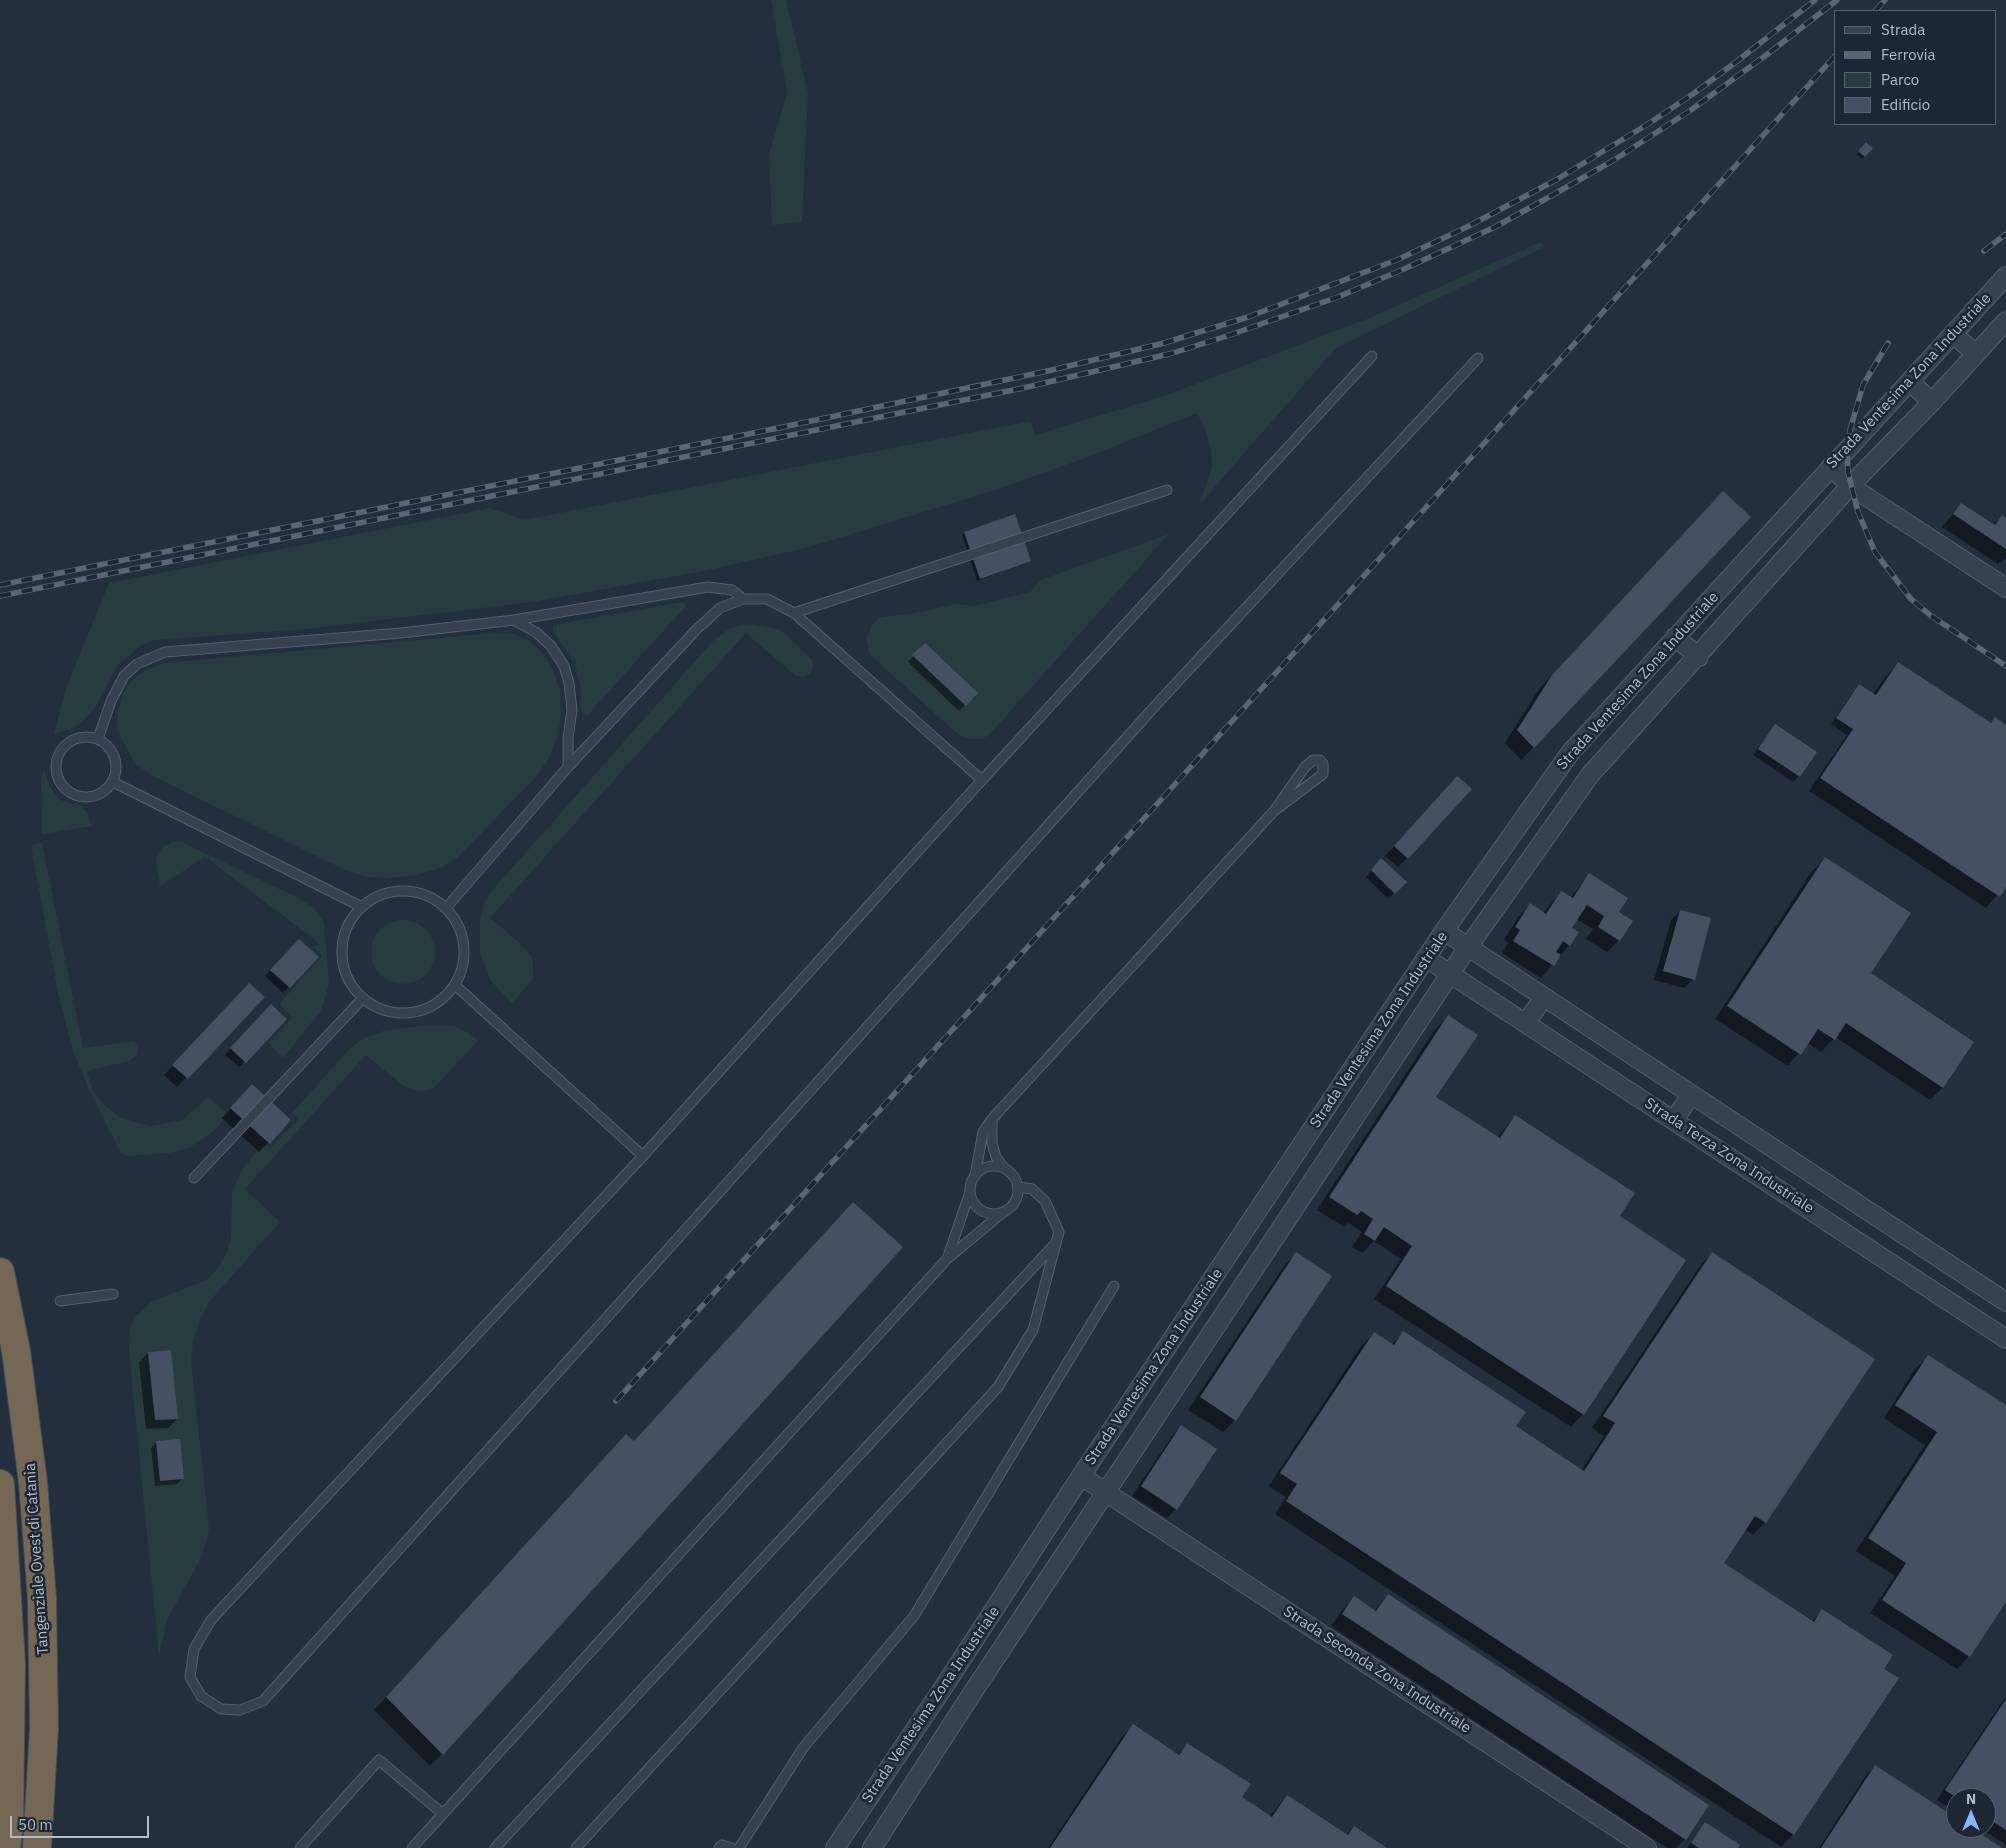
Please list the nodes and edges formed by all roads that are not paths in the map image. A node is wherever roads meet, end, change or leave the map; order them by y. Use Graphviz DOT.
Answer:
graph roads {
  1 [pos="2006,276"];
  2 [pos="2006,321"];
  3 [pos="1953,334"];
  4 [pos="1976,354"];
  5 [pos="1372,356"];
  6 [pos="1478,358"];
  7 [pos="1910,382"];
  8 [pos="1932,402"];
  9 [pos="1831,466"];
  10 [pos="1850,486"];
  11 [pos="1167,490"];
  12 [pos="2006,588"];
  13 [pos="743,599"];
  14 [pos="794,613"];
  15 [pos="514,620"];
  16 [pos="1675,638"];
  17 [pos="1699,657"];
  18 [pos="98,739"];
  19 [pos="568,767"];
  20 [pos="982,780"];
  21 [pos="113,782"];
  22 [pos="1274,811"];
  23 [pos="362,906"];
  24 [pos="446,908"];
  25 [pos="1444,931"];
  26 [pos="1468,947"];
  27 [pos="1426,958"];
  28 [pos="1450,974"];
  29 [pos="455,985"];
  30 [pos="363,998"];
  31 [pos="1544,998"];
  32 [pos="1526,1022"];
  33 [pos="1348,1076"];
  34 [pos="1372,1092"];
  35 [pos="1691,1095"];
  36 [pos="992,1119"];
  37 [pos="1674,1120"];
  38 [pos="643,1156"];
  39 [pos="1004,1168"];
  40 [pos="974,1176"];
  41 [pos="194,1178"];
  42 [pos="1018,1187"];
  43 [pos="1272,1190"];
  44 [pos="970,1192"];
  45 [pos="1296,1206"];
  46 [pos="1002,1213"];
  47 [pos="1055,1244"];
  48 [pos="947,1259"];
  49 [pos="0,1272"];
  50 [pos="1114,1286"];
  51 [pos="113,1294"];
  52 [pos="60,1301"];
  53 [pos="2006,1302"];
  54 [pos="2006,1339"];
  55 [pos="1081,1476"];
  56 [pos="0,1484"];
  57 [pos="1107,1493"];
  58 [pos="44,1728"];
  59 [pos="443,1814"];
  60 [pos="6,1848"];
  61 [pos="37,1848"];
  62 [pos="49,1848"];
  63 [pos="300,1848"];
  64 [pos="412,1848"];
  65 [pos="495,1848"];
  66 [pos="576,1848"];
  67 [pos="719,1848"];
  68 [pos="731,1848"];
  69 [pos="738,1848"];
  70 [pos="835,1848"];
  71 [pos="872,1848"];
  72 [pos="1647,1848"];
  1 -- 3 [label="street, Strada Ventesima Zona Industriale"];
  2 -- 4 [label="street, Strada Ventesima Zona Industriale"];
  3 -- 4 [label="street"];
  3 -- 7 [label="street, Strada Ventesima Zona Industriale"];
  4 -- 8 [label="street, Strada Ventesima Zona Industriale"];
  5 -- 20 [label="lane"];
  6 -- 38 [label="lane"];
  7 -- 8 [label="street"];
  7 -- 9 [label="street, Strada Ventesima Zona Industriale"];
  8 -- 10 [label="street, Strada Ventesima Zona Industriale"];
  9 -- 10 [label="street"];
  9 -- 16 [label="street, Strada Ventesima Zona Industriale"];
  10 -- 12 [label="street"];
  10 -- 17 [label="street, Strada Ventesima Zona Industriale"];
  11 -- 14 [label="lane"];
  13 -- 14 [label="lane"];
  13 -- 15 [label="lane"];
  13 -- 19 [label="lane"];
  14 -- 20 [label="lane"];
  15 -- 18 [label="lane"];
  15 -- 19 [label="lane"];
  16 -- 17 [label="street"];
  16 -- 25 [label="street, Strada Ventesima Zona Industriale"];
  17 -- 26 [label="street, Strada Ventesima Zona Industriale"];
  18 -- 21 [label="lane"];
  18 -- 21 [label="lane"];
  19 -- 24 [label="lane"];
  20 -- 38 [label="lane"];
  21 -- 23 [label="lane"];
  22 -- 22 [label="lane"];
  22 -- 36 [label="lane"];
  23 -- 24 [label="lane"];
  23 -- 30 [label="lane"];
  24 -- 29 [label="lane"];
  25 -- 26 [label="street, Strada Terza Zona Industriale"];
  25 -- 27 [label="street, Strada Ventesima Zona Industriale"];
  26 -- 28 [label="street, Strada Ventesima Zona Industriale"];
  26 -- 31 [label="street, Strada Terza Zona Industriale"];
  27 -- 28 [label="street, Strada Terza Zona Industriale"];
  27 -- 33 [label="street, Strada Ventesima Zona Industriale"];
  28 -- 32 [label="street, Strada Terza Zona Industriale"];
  28 -- 34 [label="street, Strada Ventesima Zona Industriale"];
  29 -- 30 [label="lane"];
  29 -- 38 [label="lane"];
  30 -- 41 [label="lane"];
  31 -- 32 [label="street"];
  31 -- 35 [label="street, Strada Terza Zona Industriale"];
  32 -- 37 [label="street, Strada Terza Zona Industriale"];
  33 -- 34 [label="street"];
  33 -- 43 [label="street, Strada Ventesima Zona Industriale"];
  34 -- 45 [label="street, Strada Ventesima Zona Industriale"];
  35 -- 37 [label="street"];
  35 -- 53 [label="street, Strada Terza Zona Industriale"];
  36 -- 39 [label="lane"];
  36 -- 40 [label="lane"];
  37 -- 54 [label="street, Strada Terza Zona Industriale"];
  39 -- 40 [label="lane"];
  39 -- 42 [label="lane"];
  40 -- 44 [label="lane"];
  42 -- 46 [label="lane"];
  42 -- 47 [label="lane"];
  43 -- 45 [label="street"];
  43 -- 55 [label="street, Strada Ventesima Zona Industriale"];
  44 -- 46 [label="lane"];
  44 -- 48 [label="lane"];
  45 -- 57 [label="street, Strada Ventesima Zona Industriale"];
  46 -- 48 [label="lane"];
  47 -- 65 [label="lane"];
  47 -- 66 [label="lane"];
  48 -- 59 [label="lane"];
  49 -- 58 [label="highway, Tangenziale Ovest di Catania"];
  50 -- 69 [label="lane"];
  51 -- 52 [label="lane"];
  55 -- 57 [label="street, Strada Seconda Zona Industriale"];
  55 -- 70 [label="street, Strada Ventesima Zona Industriale"];
  56 -- 60 [label="highway"];
  57 -- 71 [label="street, Strada Ventesima Zona Industriale"];
  57 -- 72 [label="street, Strada Seconda Zona Industriale"];
  58 -- 61 [label="highway, Tangenziale Ovest di Catania"];
  58 -- 62 [label="highway"];
  59 -- 63 [label="lane"];
  59 -- 64 [label="lane"];
  67 -- 68 [label="lane"];
}
